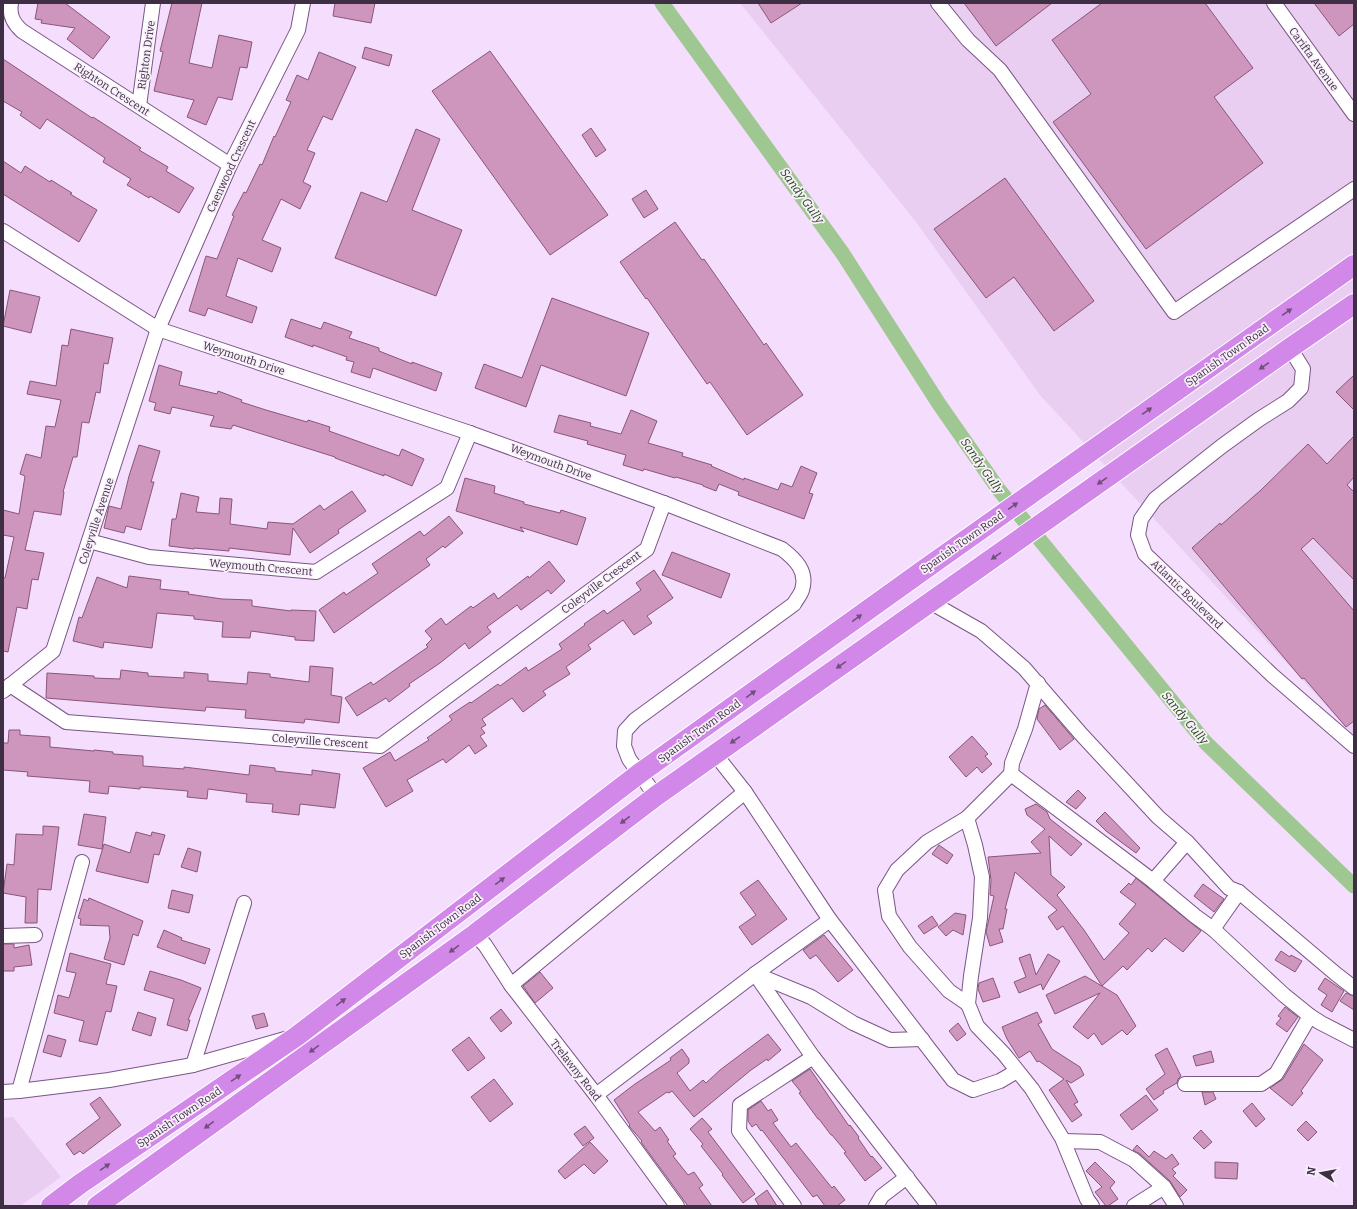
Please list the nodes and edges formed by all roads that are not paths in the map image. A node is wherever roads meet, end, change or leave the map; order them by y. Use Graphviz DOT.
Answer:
graph roads {
  1 [pos="11,3"];
  2 [pos="153,3"];
  3 [pos="303,3"];
  4 [pos="938,3"];
  5 [pos="1274,3"];
  6 [pos="139,106"];
  7 [pos="1354,114"];
  8 [pos="230,165"];
  9 [pos="1354,189"];
  10 [pos="3,232"];
  11 [pos="1354,265"];
  12 [pos="1354,304"];
  13 [pos="158,329"];
  14 [pos="1290,348"];
  15 [pos="470,433"];
  16 [pos="664,503"];
  17 [pos="89,541"];
  18 [pos="930,602"];
  19 [pos="1038,684"];
  20 [pos="6,688"];
  21 [pos="1354,746"];
  22 [pos="715,754"];
  23 [pos="640,774"];
  24 [pos="1012,774"];
  25 [pos="745,792"];
  26 [pos="656,796"];
  27 [pos="967,818"];
  28 [pos="1187,842"];
  29 [pos="82,862"];
  30 [pos="1153,881"];
  31 [pos="1239,892"];
  32 [pos="244,903"];
  33 [pos="830,920"];
  34 [pos="1213,929"];
  35 [pos="475,934"];
  36 [pos="35,935"];
  37 [pos="3,936"];
  38 [pos="755,974"];
  39 [pos="510,985"];
  40 [pos="1354,988"];
  41 [pos="968,1004"];
  42 [pos="1310,1016"];
  43 [pos="297,1036"];
  44 [pos="922,1039"];
  45 [pos="1354,1040"];
  46 [pos="813,1057"];
  47 [pos="193,1064"];
  48 [pos="1017,1071"];
  49 [pos="1185,1084"];
  50 [pos="19,1091"];
  51 [pos="3,1092"];
  52 [pos="596,1095"];
  53 [pos="1064,1141"];
  54 [pos="907,1177"];
  55 [pos="80,1184"];
  56 [pos="1164,1187"];
  57 [pos="51,1206"];
  58 [pos="97,1206"];
  59 [pos="677,1206"];
  60 [pos="794,1206"];
  61 [pos="876,1206"];
  62 [pos="929,1206"];
  63 [pos="1092,1206"];
  64 [pos="1134,1206"];
  65 [pos="1176,1206"];
  1 -- 6 [label="street, Righton Crescent"];
  2 -- 6 [label="street, Righton Drive"];
  3 -- 8 [label="street, Caenwood Crescent"];
  4 -- 9 [label="street"];
  5 -- 7 [label="street, Carifta Avenue"];
  6 -- 8 [label="street, Righton Crescent"];
  8 -- 13 [label="street, Caenwood Crescent"];
  10 -- 13 [label="street, Weymouth Drive"];
  23 -- 11 [label="highway, Spanish Town Road, one-way"];
  12 -- 14 [label="highway, Spanish Town Road"];
  13 -- 15 [label="street, Weymouth Drive"];
  13 -- 17 [label="street, Coleyville Avenue"];
  14 -- 18 [label="highway, Spanish Town Road, one-way"];
  14 -- 21 [label="street, Atlantic Boulevard"];
  15 -- 16 [label="street, Weymouth Drive"];
  15 -- 17 [label="street, Weymouth Crescent"];
  16 -- 20 [label="street, Coleyville Crescent"];
  16 -- 23 [label="street, Weymouth Drive"];
  17 -- 20 [label="street, Coleyville Avenue"];
  18 -- 19 [label="street"];
  18 -- 22 [label="highway, Spanish Town Road, one-way"];
  19 -- 24 [label="street"];
  19 -- 28 [label="street"];
  22 -- 25 [label="street"];
  22 -- 26 [label="highway, Spanish Town Road"];
  23 -- 26 [label="street, Weymouth Drive"];
  43 -- 23 [label="highway, Spanish Town Road, one-way"];
  24 -- 27 [label="street"];
  24 -- 30 [label="street"];
  25 -- 33 [label="street"];
  25 -- 39 [label="street"];
  26 -- 35 [label="highway, Spanish Town Road, one-way"];
  27 -- 41 [label="street"];
  27 -- 41 [label="street"];
  28 -- 30 [label="street"];
  28 -- 31 [label="street"];
  29 -- 50 [label="street"];
  30 -- 34 [label="street"];
  31 -- 34 [label="street"];
  31 -- 40 [label="street"];
  32 -- 47 [label="street"];
  33 -- 38 [label="street"];
  33 -- 44 [label="street"];
  34 -- 42 [label="street"];
  35 -- 39 [label="street, Trelawny Road"];
  35 -- 58 [label="highway, Spanish Town Road, one-way"];
  36 -- 37 [label="street"];
  38 -- 44 [label="street"];
  38 -- 46 [label="street"];
  38 -- 52 [label="street"];
  39 -- 52 [label="street, Trelawny Road"];
  41 -- 48 [label="street"];
  42 -- 45 [label="street"];
  42 -- 49 [label="street"];
  43 -- 47 [label="street"];
  55 -- 43 [label="highway, Spanish Town Road, one-way"];
  44 -- 48 [label="street"];
  46 -- 54 [label="street"];
  46 -- 60 [label="street"];
  47 -- 50 [label="street"];
  48 -- 53 [label="street"];
  50 -- 51 [label="street"];
  52 -- 59 [label="street, Trelawny Road"];
  53 -- 56 [label="street"];
  53 -- 63 [label="street"];
  54 -- 61 [label="street"];
  54 -- 62 [label="street"];
  55 -- 57 [label="highway, Spanish Town Road"];
  55 -- 58 [label="highway"];
  56 -- 64 [label="street"];
  56 -- 65 [label="street"];
}
